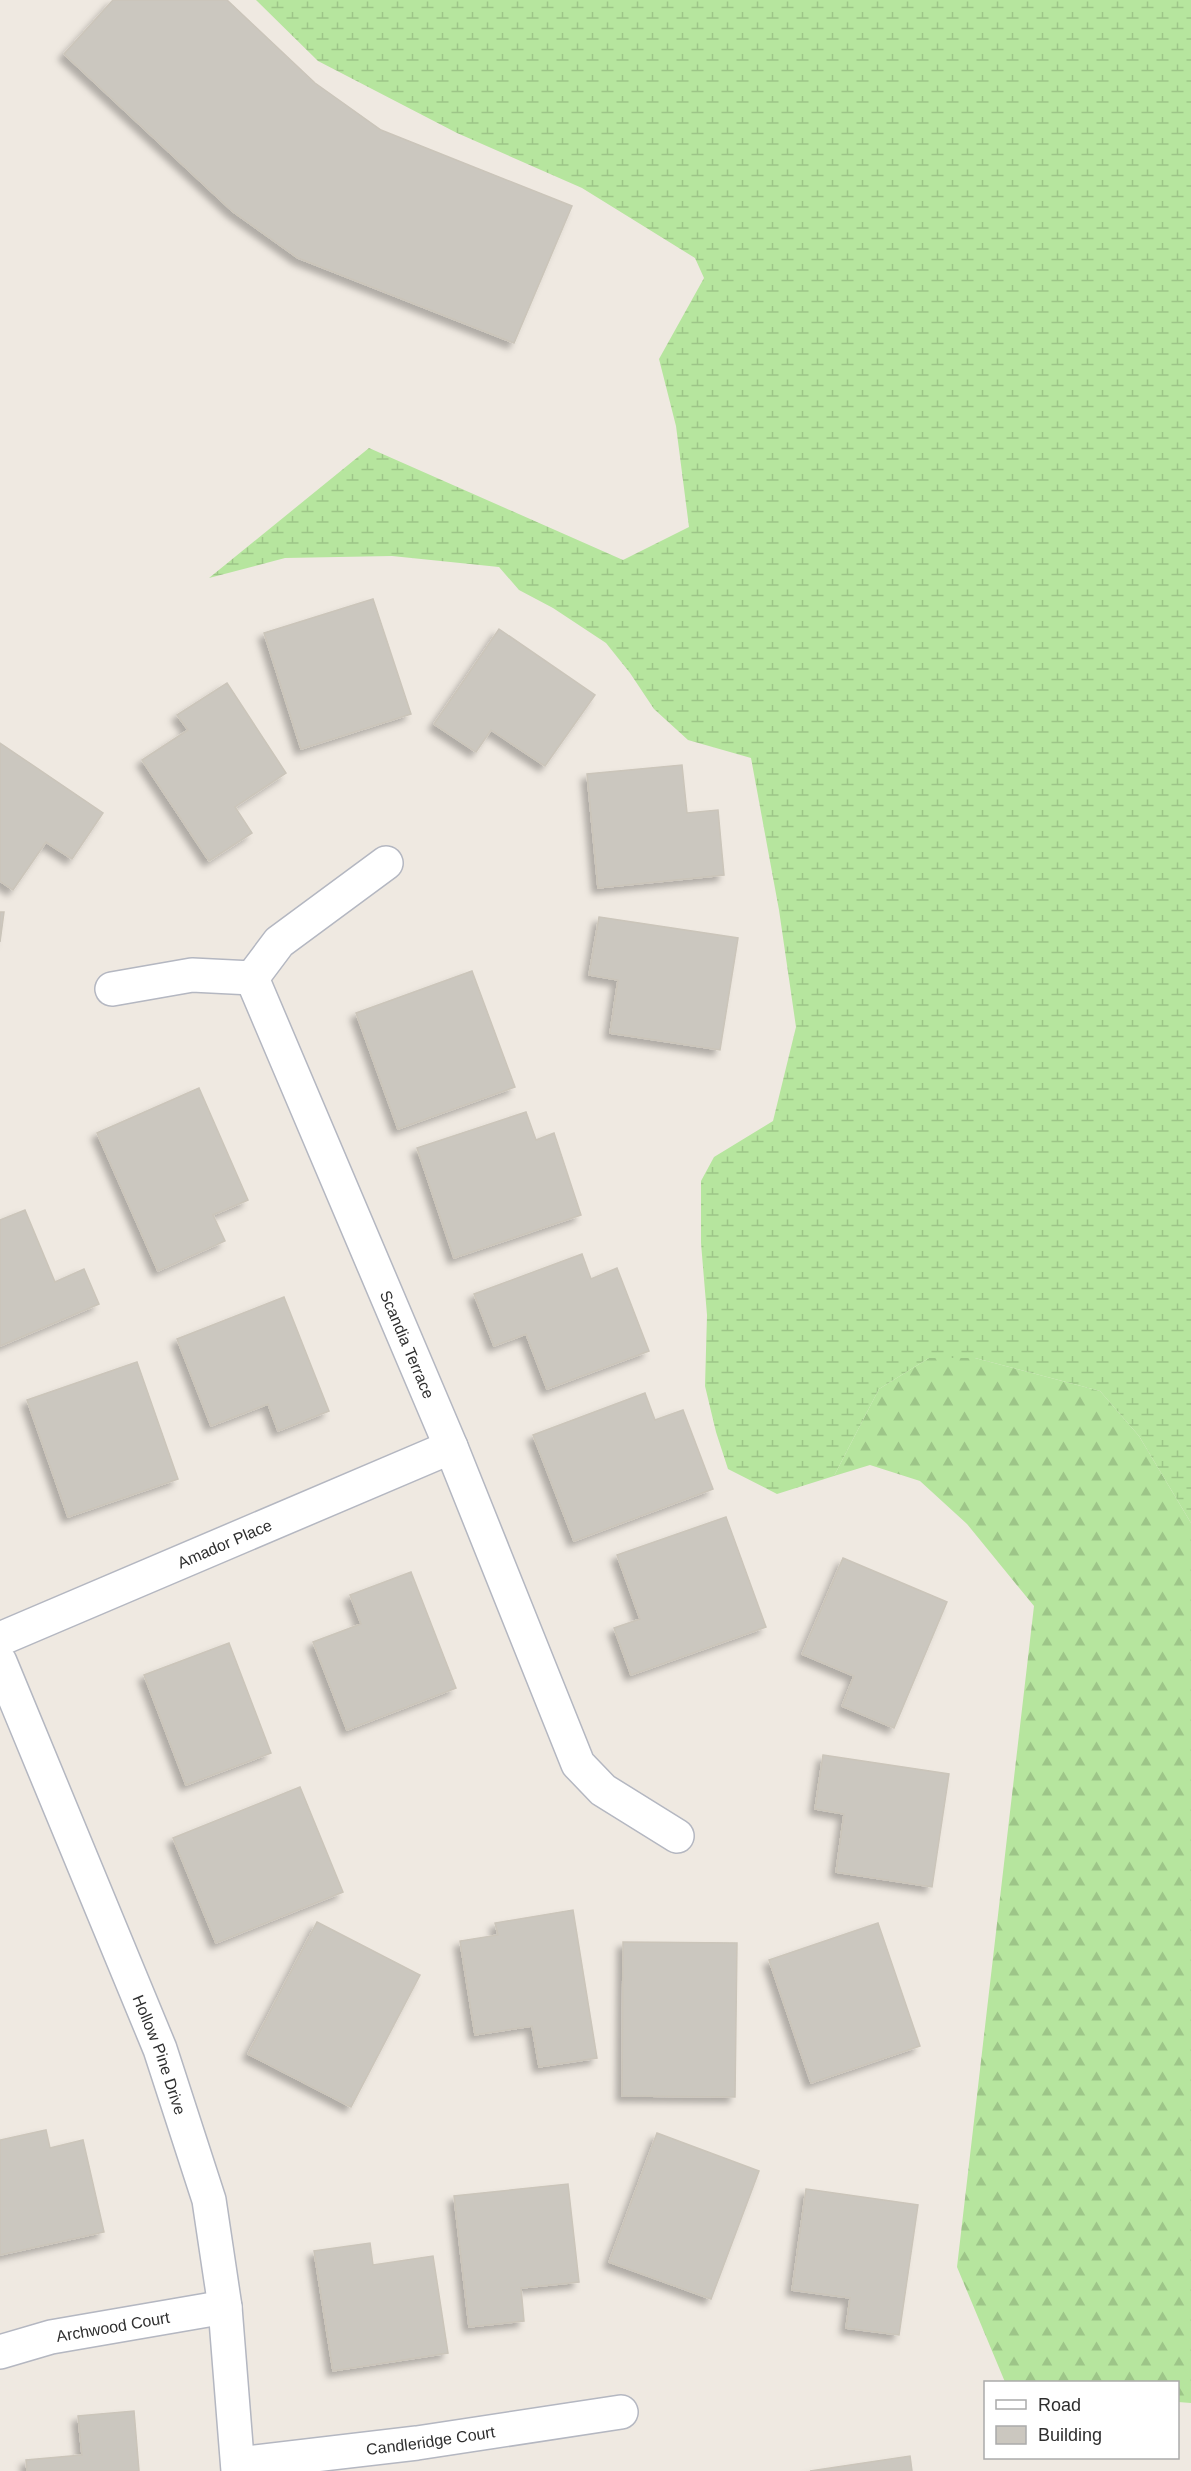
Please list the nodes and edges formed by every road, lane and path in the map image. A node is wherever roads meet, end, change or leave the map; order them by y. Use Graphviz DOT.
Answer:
graph roads {
  1 [pos="386,863"];
  2 [pos="252,978"];
  3 [pos="112,989"];
  4 [pos="451,1447"];
  5 [pos="0,1639"];
  6 [pos="0,1662"];
  7 [pos="677,1836"];
  8 [pos="225,2307"];
  9 [pos="0,2352"];
  10 [pos="621,2412"];
  11 [pos="238,2467"];
  1 -- 2 [label="street"];
  2 -- 3 [label="street"];
  2 -- 4 [label="street, Scandia Terrace"];
  4 -- 5 [label="street, Amador Place"];
  4 -- 7 [label="street, Scandia Terrace"];
  6 -- 8 [label="street, Hollow Pine Drive"];
  8 -- 9 [label="street, Archwood Court"];
  8 -- 11 [label="street, Hollow Pine Drive"];
  10 -- 11 [label="street, Candleridge Court"];
}
